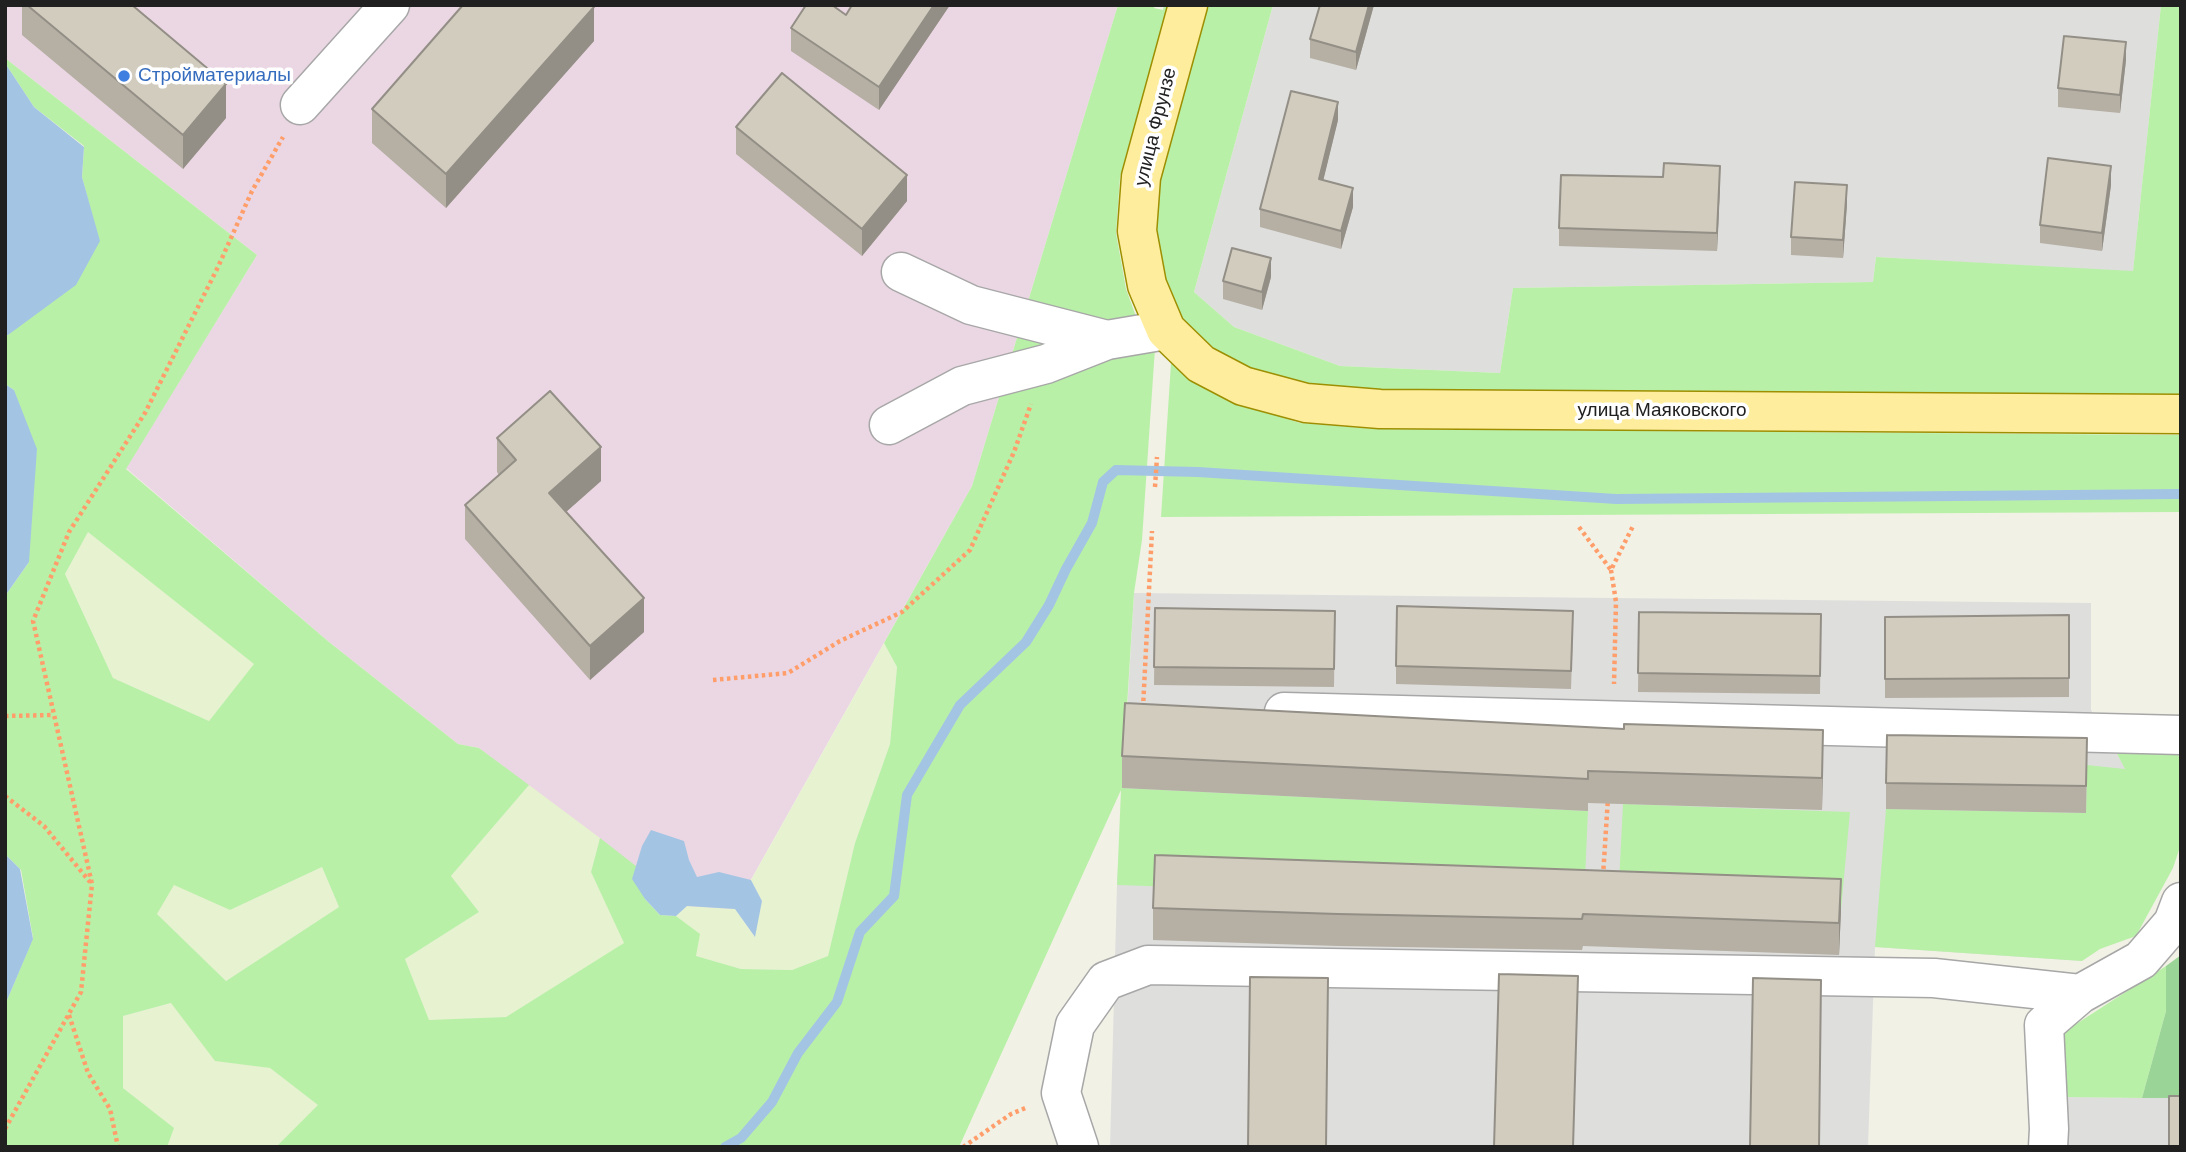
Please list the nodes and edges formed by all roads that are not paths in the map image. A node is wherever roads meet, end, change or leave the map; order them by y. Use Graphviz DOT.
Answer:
graph roads {
  1 [pos="390,5"];
  2 [pos="1188,5"];
  3 [pos="300,106"];
  4 [pos="901,272"];
  5 [pos="1166,330"];
  6 [pos="1107,340"];
  7 [pos="2181,414"];
  8 [pos="889,425"];
  9 [pos="1254,712"];
  10 [pos="2181,735"];
  11 [pos="2181,902"];
  12 [pos="2080,994"];
  13 [pos="1079,1147"];
  14 [pos="2048,1147"];
  1 -- 3 [label="street"];
  2 -- 5 [label="main road, улица Фрунзе"];
  4 -- 6 [label="street"];
  5 -- 6 [label="street"];
  5 -- 7 [label="main road, улица Маяковского"];
  6 -- 8 [label="street"];
  9 -- 10 [label="street"];
  11 -- 12 [label="street"];
  12 -- 13 [label="street"];
  12 -- 14 [label="street"];
}
